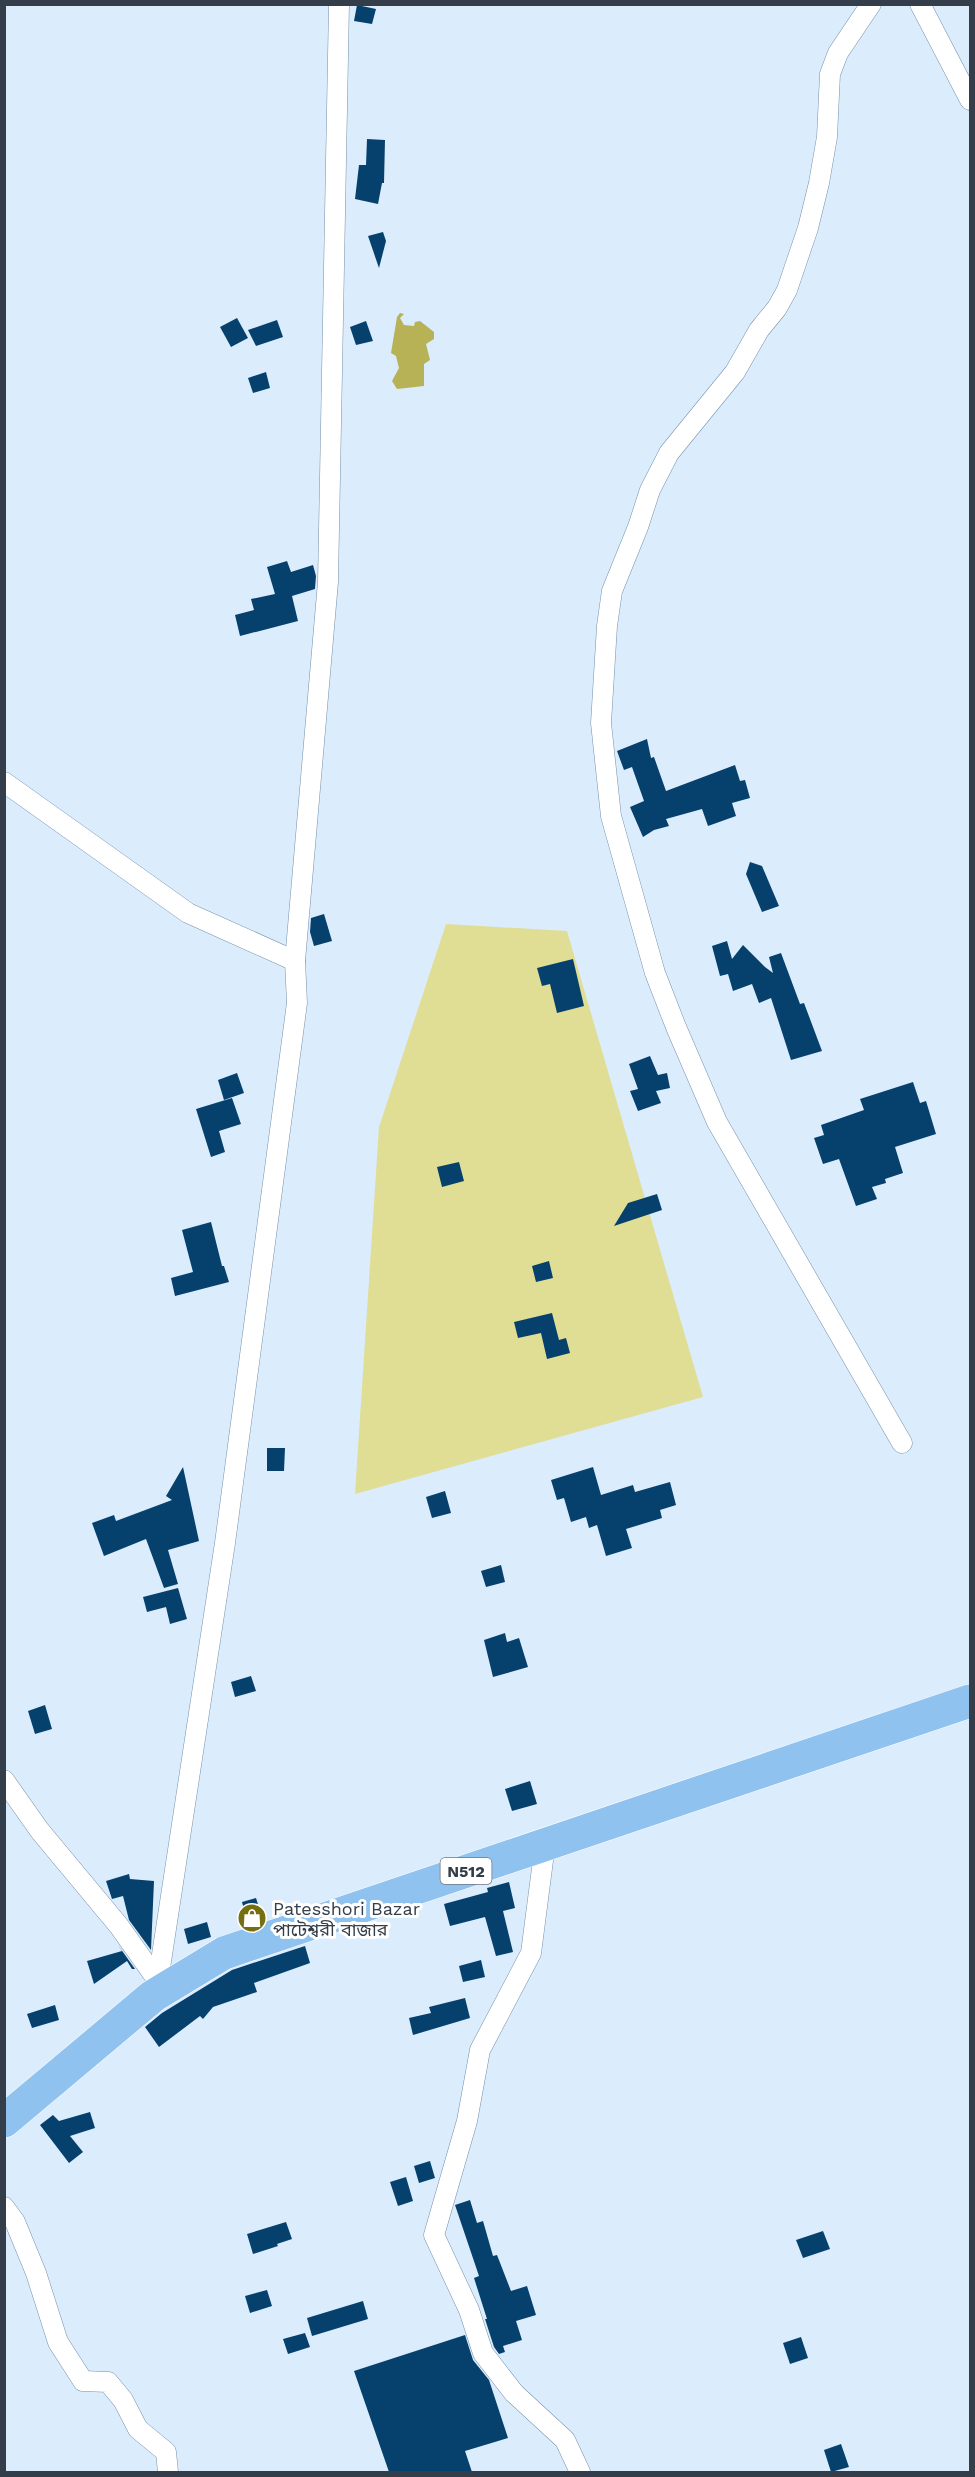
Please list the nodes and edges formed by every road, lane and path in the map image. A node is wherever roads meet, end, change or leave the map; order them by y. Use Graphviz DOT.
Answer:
graph roads {
  1 [pos="339,4"];
  2 [pos="871,4"];
  3 [pos="920,4"];
  4 [pos="970,100"];
  5 [pos="4,782"];
  6 [pos="295,961"];
  7 [pos="902,1443"];
  8 [pos="970,1701"];
  9 [pos="4,1780"];
  10 [pos="545,1845"];
  11 [pos="156,1988"];
  12 [pos="4,2121"];
  13 [pos="4,2207"];
  14 [pos="168,2472"];
  15 [pos="580,2472"];
  1 -- 6 [label="street"];
  2 -- 7 [label="street"];
  3 -- 4 [label="street"];
  5 -- 6 [label="street"];
  6 -- 11 [label="street"];
  8 -- 10 [label="highway, N512"];
  9 -- 11 [label="street"];
  10 -- 11 [label="highway, N512"];
  10 -- 15 [label="street"];
  11 -- 12 [label="highway, N512"];
  13 -- 14 [label="street"];
}
